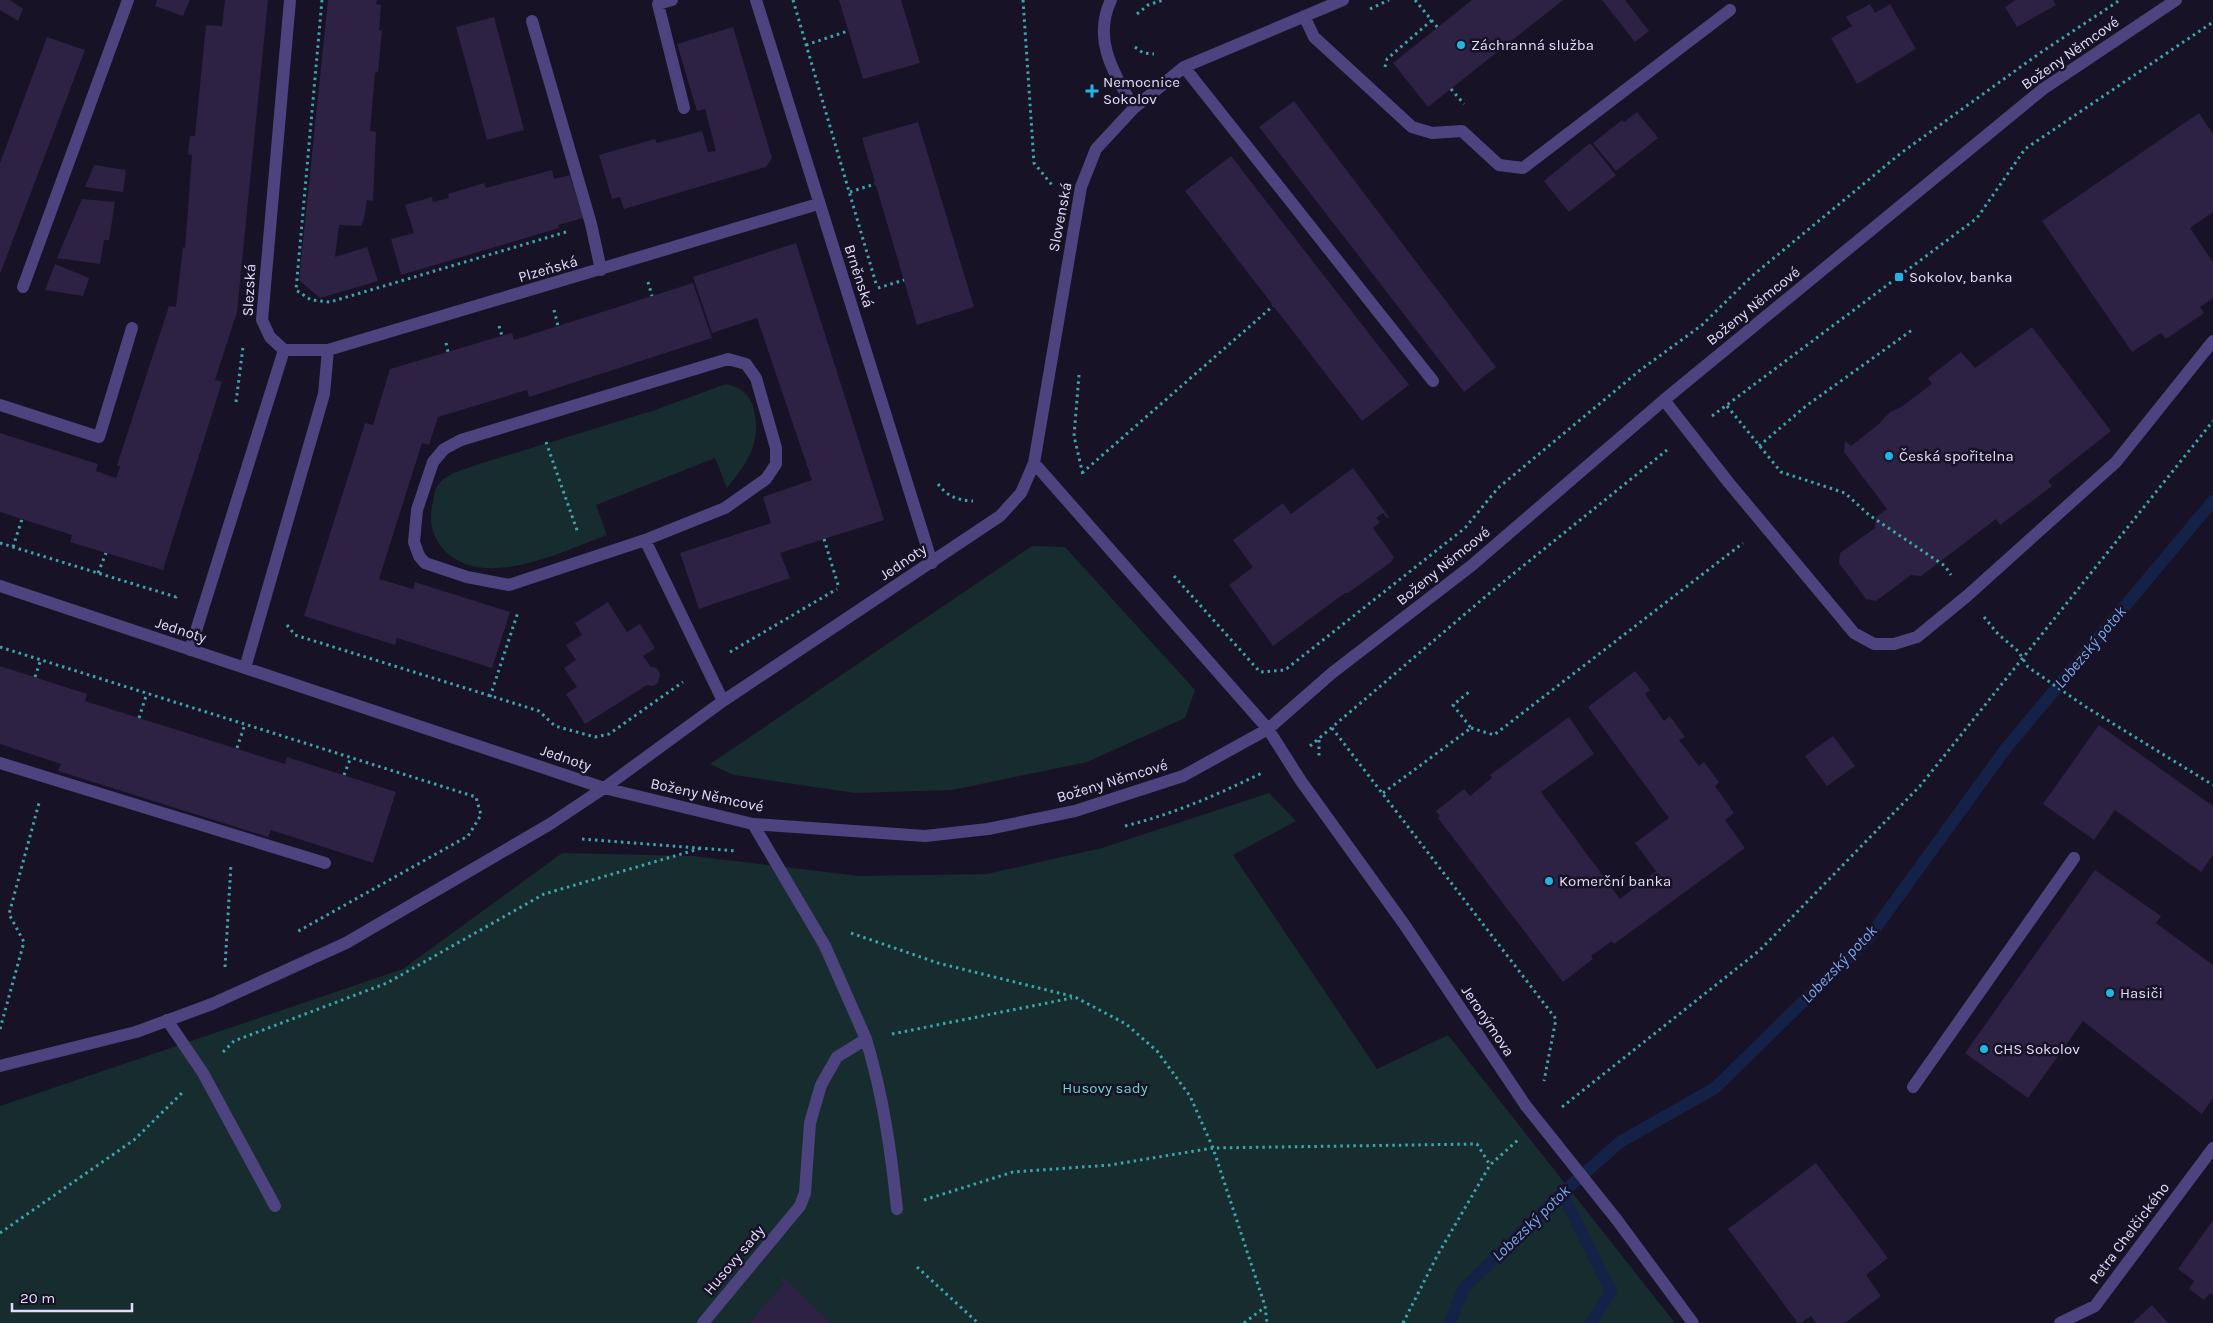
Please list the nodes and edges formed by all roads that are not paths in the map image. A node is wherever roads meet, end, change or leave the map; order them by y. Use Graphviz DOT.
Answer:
graph roads {
  1 [pos="128,0"];
  2 [pos="290,0"];
  3 [pos="672,0"];
  4 [pos="756,0"];
  5 [pos="1111,0"];
  6 [pos="1343,0"];
  7 [pos="2176,0"];
  8 [pos="657,2"];
  9 [pos="1730,10"];
  10 [pos="1304,16"];
  11 [pos="532,21"];
  12 [pos="1184,67"];
  13 [pos="684,108"];
  14 [pos="1134,108"];
  15 [pos="818,204"];
  16 [pos="601,270"];
  17 [pos="23,287"];
  18 [pos="132,328"];
  19 [pos="2213,341"];
  20 [pos="284,350"];
  21 [pos="328,350"];
  22 [pos="1433,381"];
  23 [pos="1664,400"];
  24 [pos="0,405"];
  25 [pos="1034,463"];
  26 [pos="645,540"];
  27 [pos="932,563"];
  28 [pos="0,586"];
  29 [pos="190,650"];
  30 [pos="245,668"];
  31 [pos="723,701"];
  32 [pos="1268,729"];
  33 [pos="0,763"];
  34 [pos="604,788"];
  35 [pos="753,824"];
  36 [pos="2074,858"];
  37 [pos="325,863"];
  38 [pos="167,1020"];
  39 [pos="866,1039"];
  40 [pos="0,1066"];
  41 [pos="1913,1087"];
  42 [pos="2213,1148"];
  43 [pos="275,1206"];
  44 [pos="897,1209"];
  45 [pos="703,1323"];
  46 [pos="1693,1323"];
  47 [pos="2060,1323"];
  1 -- 17 [label="street"];
  2 -- 20 [label="street, Slezská"];
  3 -- 8 [label="street"];
  4 -- 15 [label="street, Brněnská"];
  5 -- 14 [label="street"];
  6 -- 10 [label="street, Slovenská"];
  7 -- 23 [label="street, Boženy Němcové"];
  8 -- 13 [label="street"];
  9 -- 10 [label="street"];
  10 -- 12 [label="street, Slovenská"];
  11 -- 16 [label="street"];
  12 -- 14 [label="street, Slovenská"];
  12 -- 22 [label="street"];
  14 -- 25 [label="street, Slovenská"];
  15 -- 16 [label="street, Plzeňská"];
  15 -- 27 [label="street, Brněnská"];
  16 -- 21 [label="street, Plzeňská"];
  18 -- 24 [label="street"];
  19 -- 23 [label="street"];
  20 -- 21 [label="street, Plzeňská"];
  20 -- 29 [label="street"];
  21 -- 30 [label="street"];
  23 -- 32 [label="street, Boženy Němcové"];
  25 -- 27 [label="street, Jednoty"];
  25 -- 32 [label="street, Jeronýmova"];
  26 -- 26 [label="street"];
  26 -- 31 [label="street"];
  27 -- 31 [label="street, Jednoty"];
  28 -- 29 [label="street, Jednoty"];
  29 -- 30 [label="street, Jednoty"];
  30 -- 34 [label="street, Jednoty"];
  31 -- 34 [label="street, Jednoty"];
  32 -- 35 [label="street, Boženy Němcové"];
  32 -- 46 [label="street, Jeronýmova, bridge"];
  33 -- 37 [label="street"];
  34 -- 35 [label="street, Boženy Němcové"];
  34 -- 38 [label="street"];
  35 -- 39 [label="street"];
  36 -- 41 [label="street"];
  38 -- 40 [label="street"];
  38 -- 43 [label="street"];
  39 -- 44 [label="street"];
  39 -- 45 [label="street, Husovy sady"];
  42 -- 47 [label="street, Petra Chelčického"];
}
